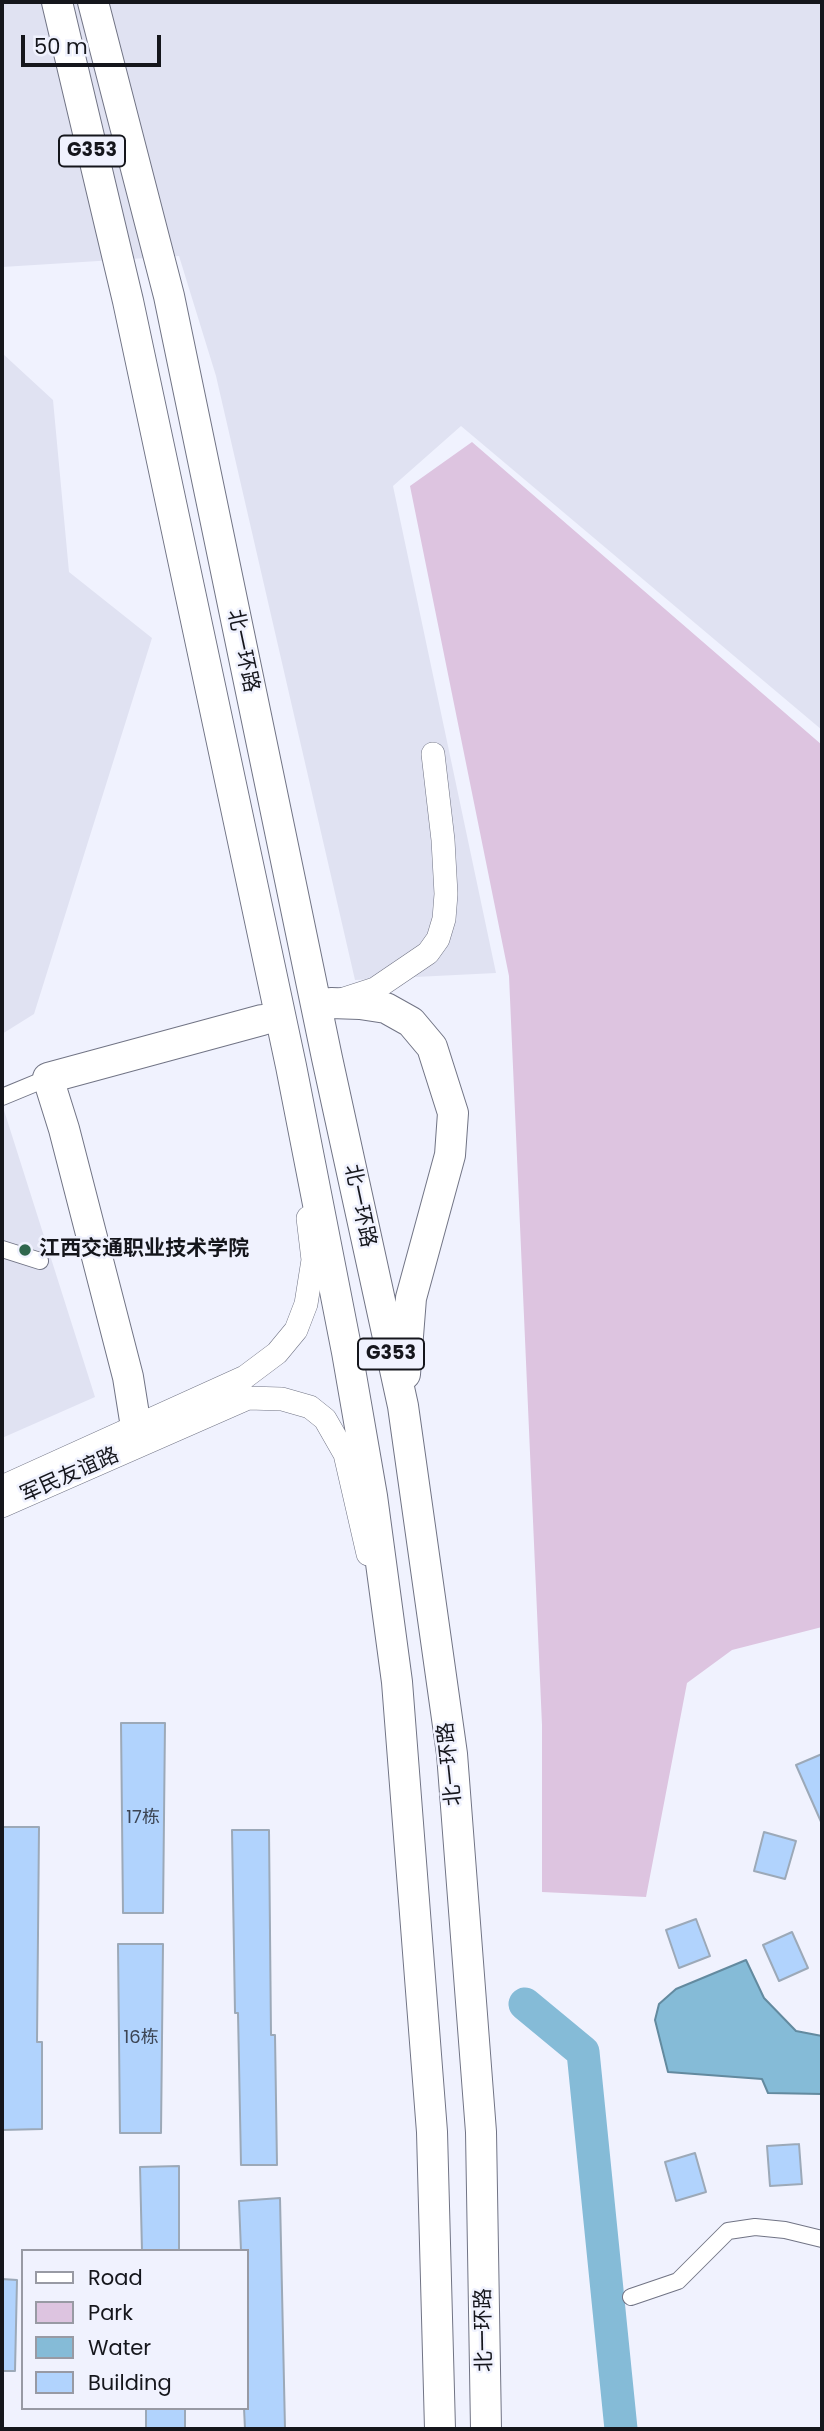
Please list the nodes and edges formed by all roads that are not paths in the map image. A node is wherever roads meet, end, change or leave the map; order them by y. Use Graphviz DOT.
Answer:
graph roads {
  1 [pos="57,2"];
  2 [pos="93,2"];
  3 [pos="433,754"];
  4 [pos="331,1003"];
  5 [pos="262,1020"];
  6 [pos="290,1066"];
  7 [pos="48,1077"];
  8 [pos="2,1097"];
  9 [pos="2,1249"];
  10 [pos="40,1261"];
  11 [pos="403,1406"];
  12 [pos="137,1437"];
  13 [pos="2,1487"];
  14 [pos="2,1506"];
  15 [pos="397,1682"];
  16 [pos="822,2239"];
  17 [pos="631,2297"];
  18 [pos="440,2429"];
  19 [pos="486,2429"];
  1 -- 6 [label="highway, 北一环路 / G353"];
  2 -- 11 [label="highway, 北一环路 / G353"];
  3 -- 4 [label="street"];
  4 -- 11 [label="highway"];
  5 -- 7 [label="highway"];
  6 -- 12 [label="street"];
  6 -- 15 [label="highway, 北一环路 / G353"];
  7 -- 8 [label="street"];
  7 -- 12 [label="highway"];
  9 -- 10 [label="street"];
  11 -- 19 [label="highway, 北一环路 / G353"];
  12 -- 13 [label="street, 军民友谊路"];
  12 -- 14 [label="street, 军民友谊路"];
  12 -- 15 [label="street"];
  15 -- 18 [label="highway, 北一环路 / G353"];
  16 -- 17 [label="street"];
}
